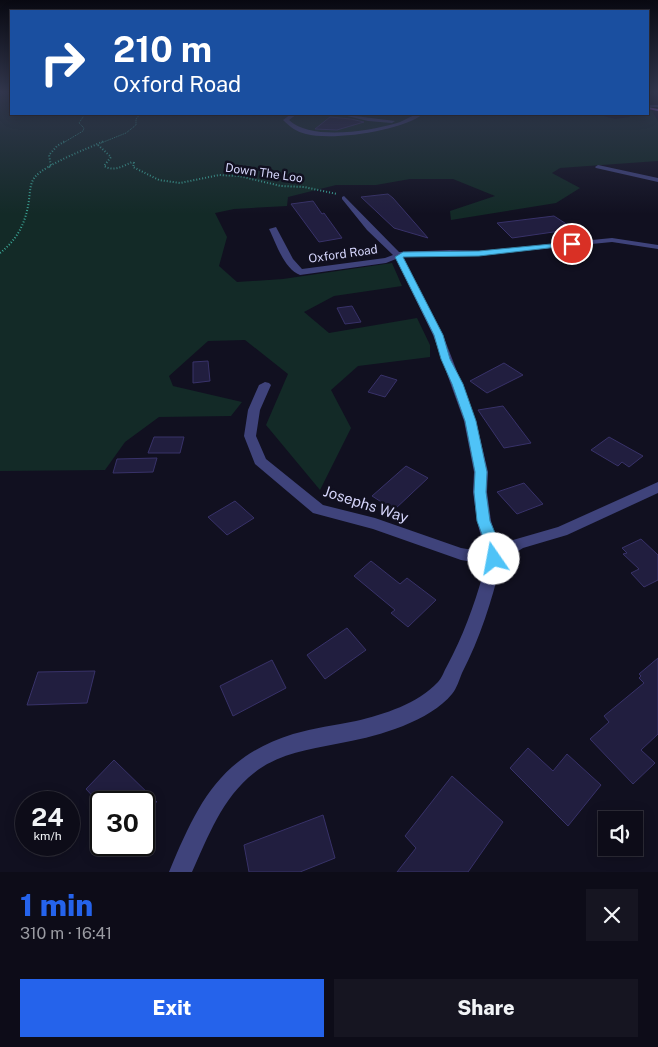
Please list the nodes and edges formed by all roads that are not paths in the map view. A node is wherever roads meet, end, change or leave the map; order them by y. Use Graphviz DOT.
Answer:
graph roads {
  1 [pos="308,133"];
  2 [pos="329,133"];
  3 [pos="598,167"];
  4 [pos="658,180"];
  5 [pos="344,198"];
  6 [pos="273,229"];
  7 [pos="658,247"];
  8 [pos="399,257"];
  9 [pos="265,385"];
  10 [pos="658,486"];
  11 [pos="494,559"];
  12 [pos="180,872"];
  1 -- 2 [label="street"];
  3 -- 4 [label="street"];
  5 -- 8 [label="street"];
  6 -- 8 [label="street, Oxford Road"];
  7 -- 8 [label="street, Oxford Road"];
  8 -- 11 [label="street"];
  9 -- 11 [label="street, Josephs Way"];
  10 -- 11 [label="street"];
  11 -- 12 [label="street"];
}
